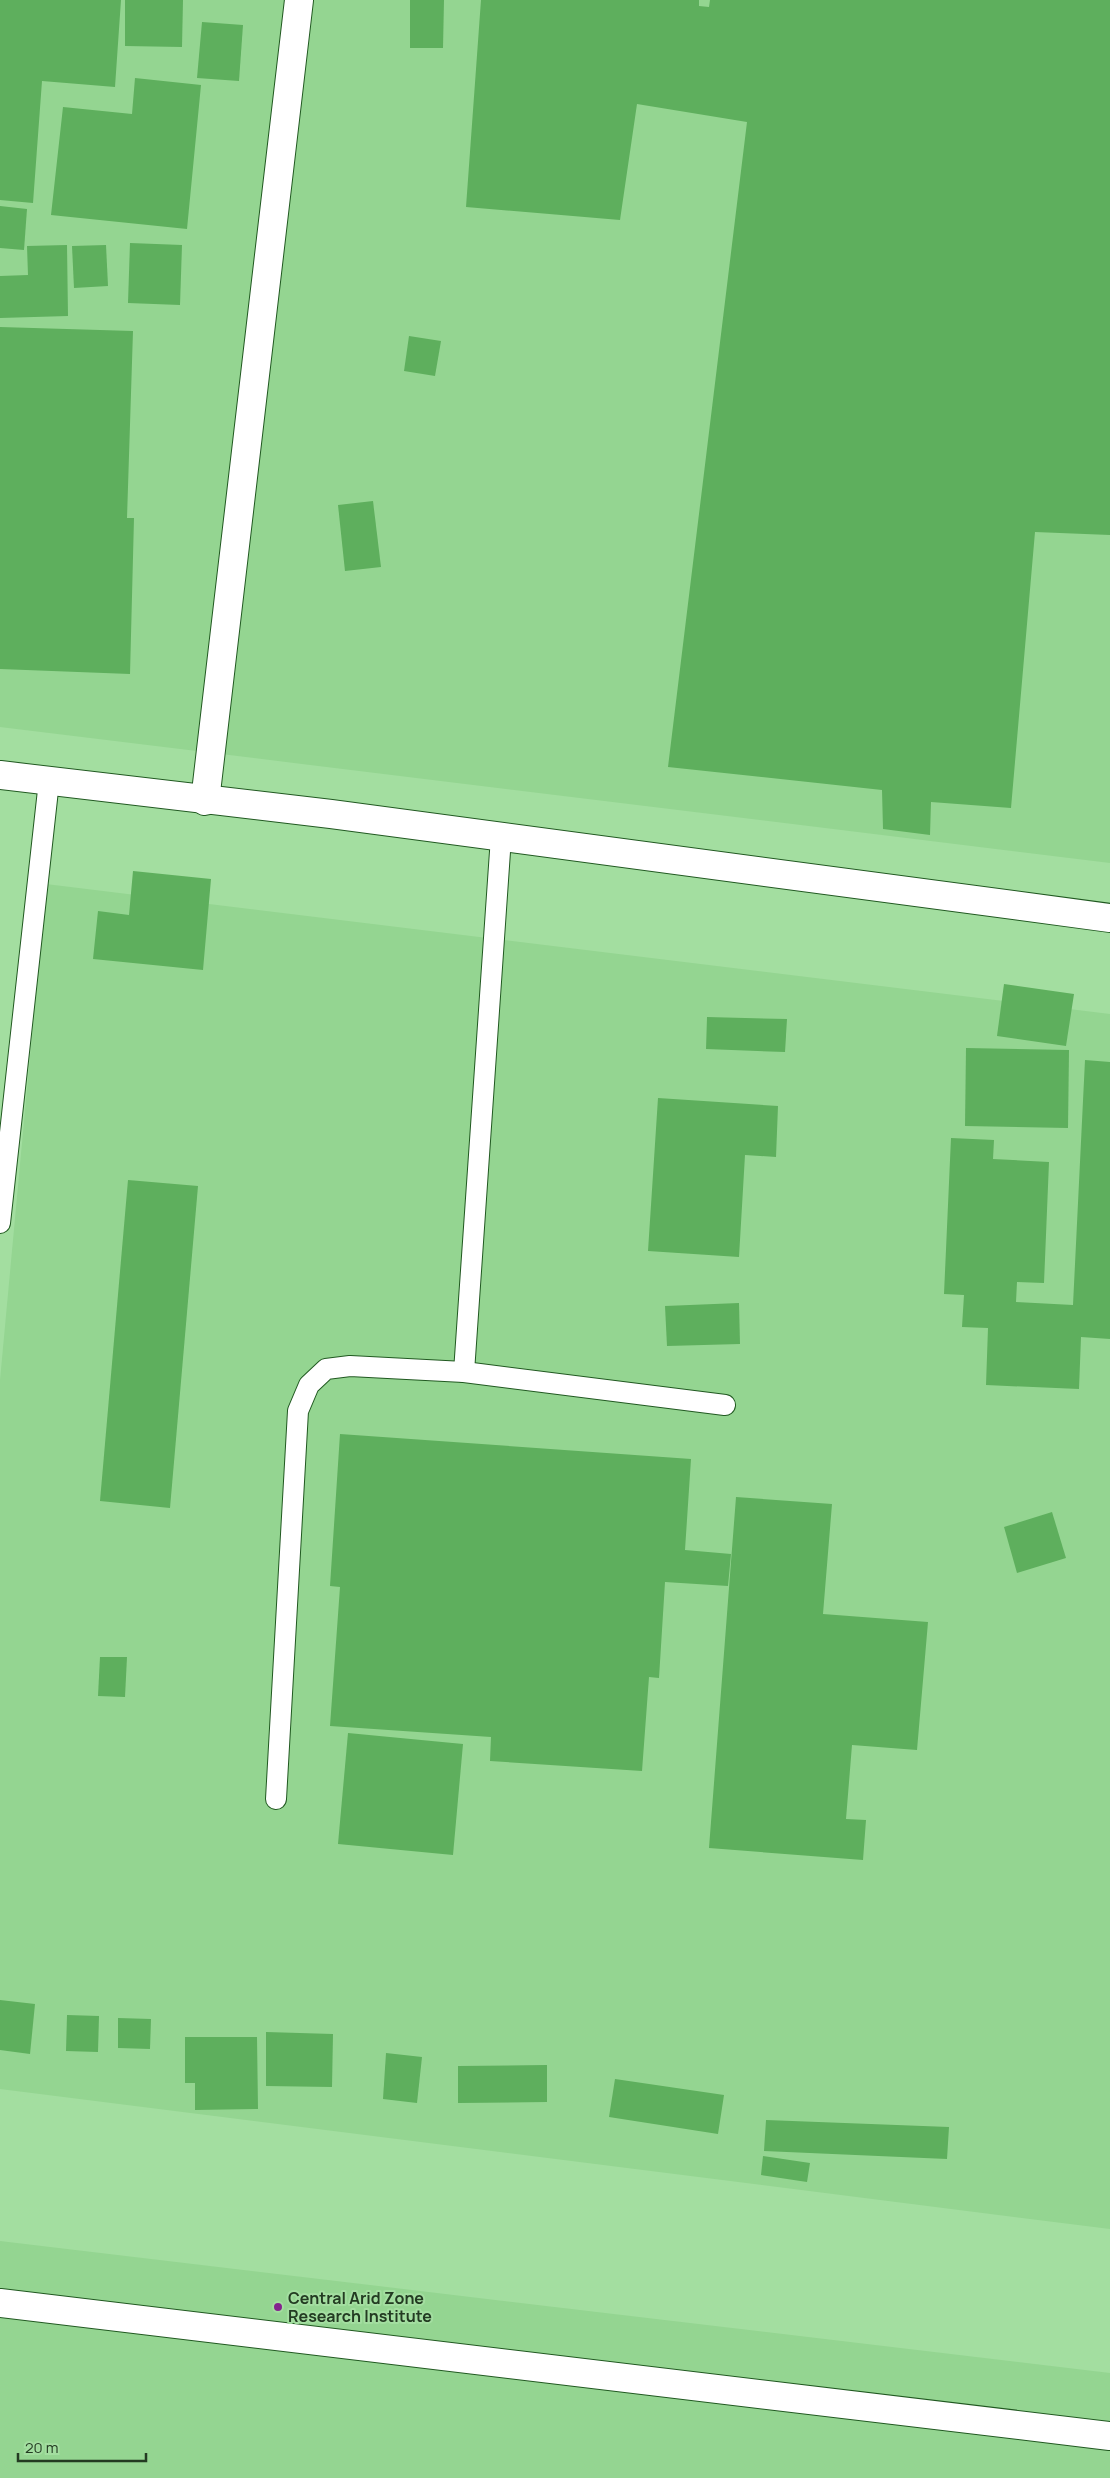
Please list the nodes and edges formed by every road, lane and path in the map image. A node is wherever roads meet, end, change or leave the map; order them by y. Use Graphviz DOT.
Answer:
graph roads {
  1 [pos="299,0"];
  2 [pos="0,775"];
  3 [pos="49,781"];
  4 [pos="205,801"];
  5 [pos="501,837"];
  6 [pos="1110,918"];
  7 [pos="0,1223"];
  8 [pos="464,1372"];
  9 [pos="725,1405"];
  10 [pos="276,1799"];
  11 [pos="0,2303"];
  12 [pos="1110,2436"];
  1 -- 4 [label="street"];
  2 -- 3 [label="street"];
  3 -- 4 [label="street"];
  3 -- 7 [label="lane"];
  4 -- 5 [label="street"];
  5 -- 6 [label="street"];
  5 -- 8 [label="lane"];
  8 -- 9 [label="lane"];
  8 -- 10 [label="lane"];
  11 -- 12 [label="street"];
}
